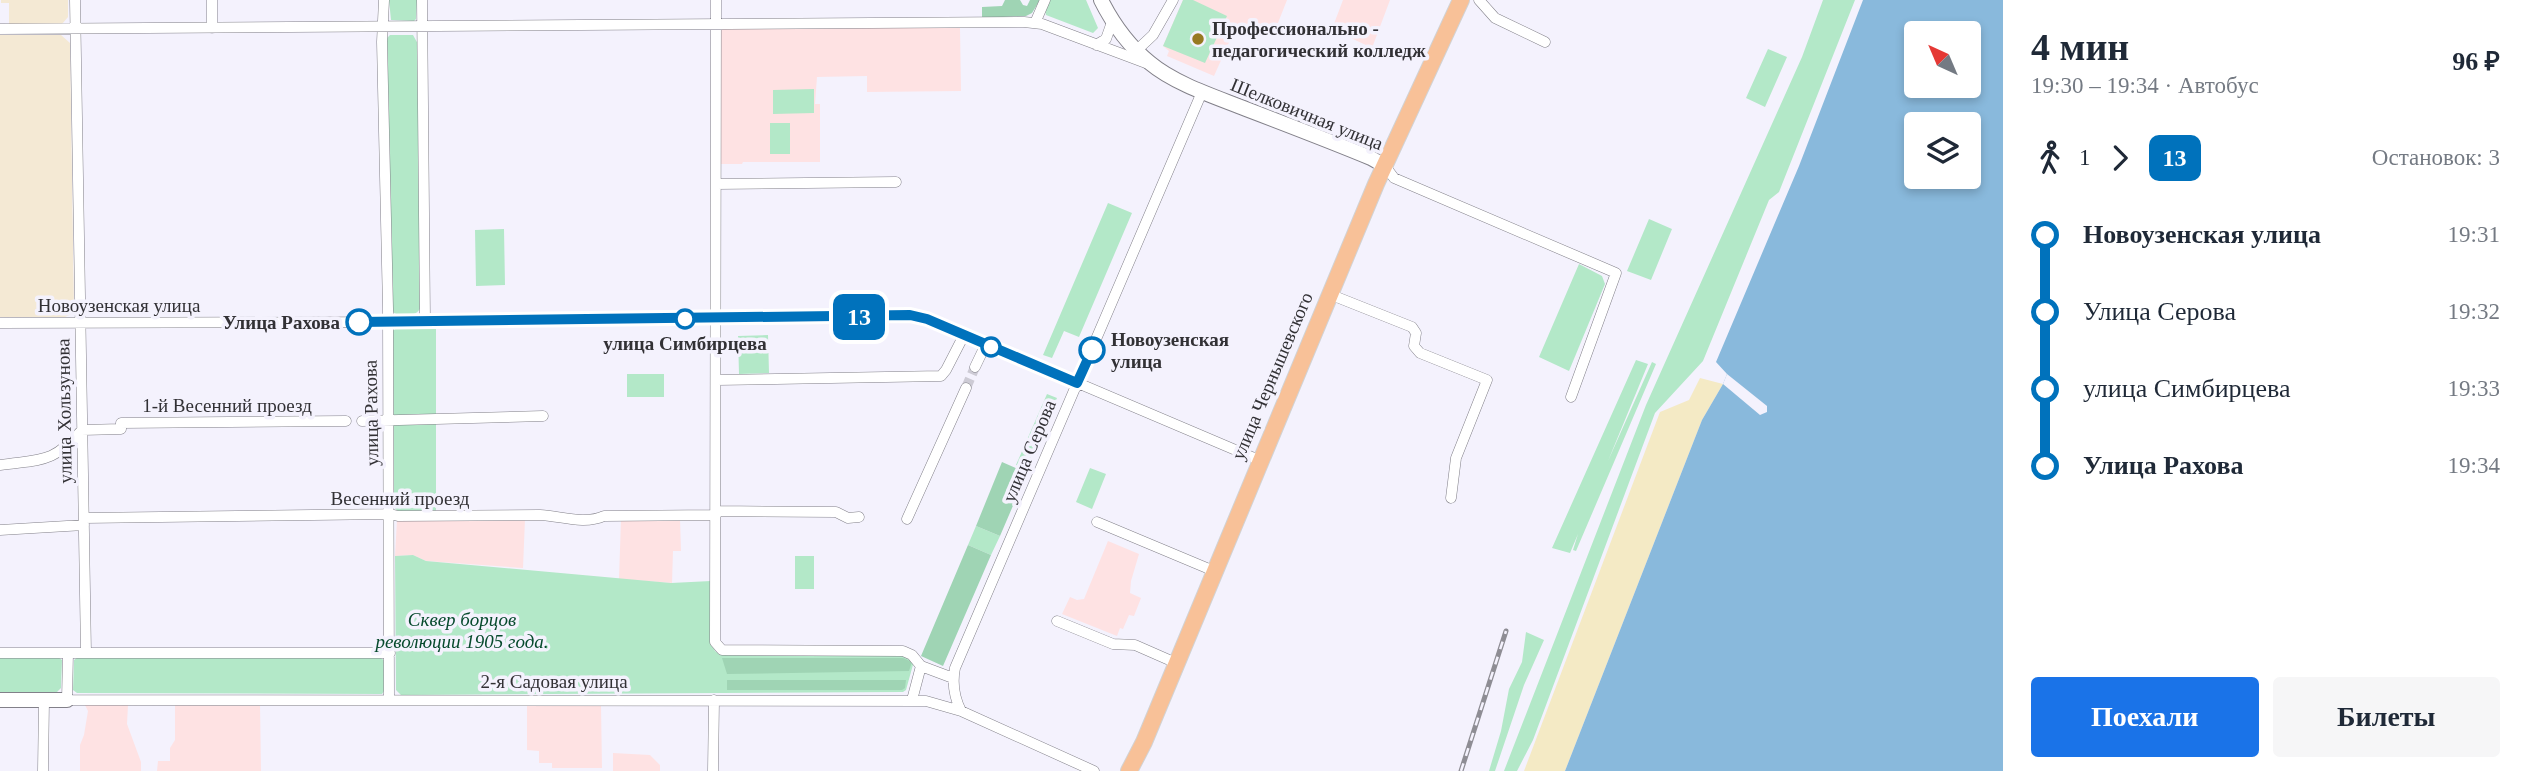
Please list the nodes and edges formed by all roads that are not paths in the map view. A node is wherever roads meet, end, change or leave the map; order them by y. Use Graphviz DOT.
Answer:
graph roads {
  1 [pos="75,0"];
  2 [pos="212,0"];
  3 [pos="384,0"];
  4 [pos="422,0"];
  5 [pos="716,0"];
  6 [pos="1045,0"];
  7 [pos="1101,0"];
  8 [pos="1173,0"];
  9 [pos="1461,0"];
  10 [pos="1479,0"];
  11 [pos="1112,22"];
  12 [pos="715,23"];
  13 [pos="1035,23"];
  14 [pos="383,27"];
  15 [pos="422,27"];
  16 [pos="75,28"];
  17 [pos="212,28"];
  18 [pos="0,29"];
  19 [pos="1545,41"];
  20 [pos="1096,45"];
  21 [pos="1137,50"];
  22 [pos="1150,64"];
  23 [pos="1202,92"];
  24 [pos="1385,166"];
  25 [pos="896,182"];
  26 [pos="716,184"];
  27 [pos="1329,294"];
  28 [pos="717,318"];
  29 [pos="425,320"];
  30 [pos="80,322"];
  31 [pos="387,322"];
  32 [pos="0,323"];
  33 [pos="964,335"];
  34 [pos="986,344"];
  35 [pos="975,367"];
  36 [pos="717,380"];
  37 [pos="1077,383"];
  38 [pos="966,388"];
  39 [pos="1571,397"];
  40 [pos="543,416"];
  41 [pos="389,420"];
  42 [pos="346,421"];
  43 [pos="362,421"];
  44 [pos="82,430"];
  45 [pos="1259,460"];
  46 [pos="0,465"];
  47 [pos="1451,498"];
  48 [pos="716,513"];
  49 [pos="390,514"];
  50 [pos="859,517"];
  51 [pos="908,519"];
  52 [pos="84,521"];
  53 [pos="1097,522"];
  54 [pos="0,530"];
  55 [pos="1214,571"];
  56 [pos="1057,621"];
  57 [pos="0,653"];
  58 [pos="68,653"];
  59 [pos="86,653"];
  60 [pos="390,653"];
  61 [pos="1176,663"];
  62 [pos="921,666"];
  63 [pos="953,678"];
  64 [pos="0,699"];
  65 [pos="44,700"];
  66 [pos="67,700"];
  67 [pos="389,700"];
  68 [pos="714,700"];
  69 [pos="912,700"];
  70 [pos="961,711"];
  71 [pos="1134,769"];
  72 [pos="43,771"];
  73 [pos="713,771"];
  74 [pos="1094,771"];
  1 -- 16 [label="street, улица Хользунова"];
  2 -- 17 [label="street"];
  3 -- 14 [label="street, улица Рахова"];
  4 -- 15 [label="street"];
  5 -- 12 [label="street"];
  6 -- 13 [label="street"];
  7 -- 11 [label="street"];
  8 -- 21 [label="street"];
  9 -- 24 [label="main road, улица Чернышевского"];
  10 -- 19 [label="street"];
  11 -- 20 [label="street"];
  11 -- 21 [label="street"];
  12 -- 13 [label="street, Шелковичная улица"];
  12 -- 15 [label="street, Шелковичная улица"];
  12 -- 26 [label="street"];
  13 -- 20 [label="street, Шелковичная улица"];
  14 -- 15 [label="street, Шелковичная улица"];
  14 -- 17 [label="street, Шелковичная улица"];
  14 -- 31 [label="street, улица Рахова"];
  15 -- 29 [label="street"];
  16 -- 17 [label="street, Шелковичная улица"];
  16 -- 18 [label="street, Шелковичная улица"];
  16 -- 30 [label="street, улица Хользунова"];
  20 -- 22 [label="street, Шелковичная улица"];
  21 -- 22 [label="street"];
  22 -- 23 [label="street, Шелковичная улица"];
  23 -- 24 [label="street, Шелковичная улица"];
  23 -- 37 [label="street, улица Серова"];
  24 -- 27 [label="main road, улица Чернышевского"];
  24 -- 39 [label="street, Шелковичная улица"];
  25 -- 26 [label="street"];
  26 -- 28 [label="street"];
  27 -- 45 [label="main road, улица Чернышевского"];
  27 -- 47 [label="street"];
  28 -- 29 [label="street, Новоузенская улица"];
  28 -- 33 [label="street, Новоузенская улица"];
  28 -- 36 [label="street"];
  29 -- 31 [label="street, Новоузенская улица"];
  30 -- 31 [label="street, Новоузенская улица"];
  30 -- 32 [label="street, Новоузенская улица"];
  30 -- 44 [label="street, улица Хользунова"];
  31 -- 41 [label="street, улица Рахова"];
  33 -- 34 [label="street, Новоузенская улица"];
  33 -- 36 [label="street"];
  34 -- 35 [label="street"];
  34 -- 37 [label="street, Новоузенская улица"];
  36 -- 48 [label="street"];
  37 -- 45 [label="street, Новоузенская улица"];
  37 -- 63 [label="street, улица Серова"];
  38 -- 51 [label="street"];
  40 -- 41 [label="street"];
  41 -- 43 [label="street"];
  41 -- 49 [label="street, улица Рахова"];
  42 -- 44 [label="street, 1-й Весенний проезд"];
  44 -- 46 [label="street"];
  44 -- 52 [label="street, улица Хользунова"];
  45 -- 55 [label="main road, улица Чернышевского"];
  48 -- 49 [label="street, Весенний проезд"];
  48 -- 50 [label="street, Весенний проезд"];
  48 -- 62 [label="street"];
  49 -- 52 [label="street, Весенний проезд"];
  49 -- 60 [label="street, улица Рахова"];
  52 -- 54 [label="street, Весенний проезд"];
  52 -- 59 [label="street, улица Хользунова"];
  53 -- 55 [label="street"];
  55 -- 61 [label="main road, улица Чернышевского"];
  56 -- 61 [label="street"];
  57 -- 58 [label="street"];
  58 -- 59 [label="street"];
  58 -- 66 [label="street"];
  59 -- 60 [label="street"];
  60 -- 67 [label="street, улица Рахова"];
  61 -- 71 [label="main road, улица Чернышевского"];
  62 -- 63 [label="street"];
  62 -- 69 [label="street"];
  63 -- 70 [label="street"];
  64 -- 65 [label="street, 2-я Садовая улица"];
  65 -- 66 [label="street, 2-я Садовая улица"];
  65 -- 72 [label="street"];
  66 -- 67 [label="street, 2-я Садовая улица"];
  67 -- 68 [label="street, 2-я Садовая улица"];
  68 -- 69 [label="street, 2-я Садовая улица"];
  68 -- 73 [label="street"];
  69 -- 70 [label="street, 2-я Садовая улица"];
  70 -- 74 [label="street, 2-я Садовая улица"];
}
